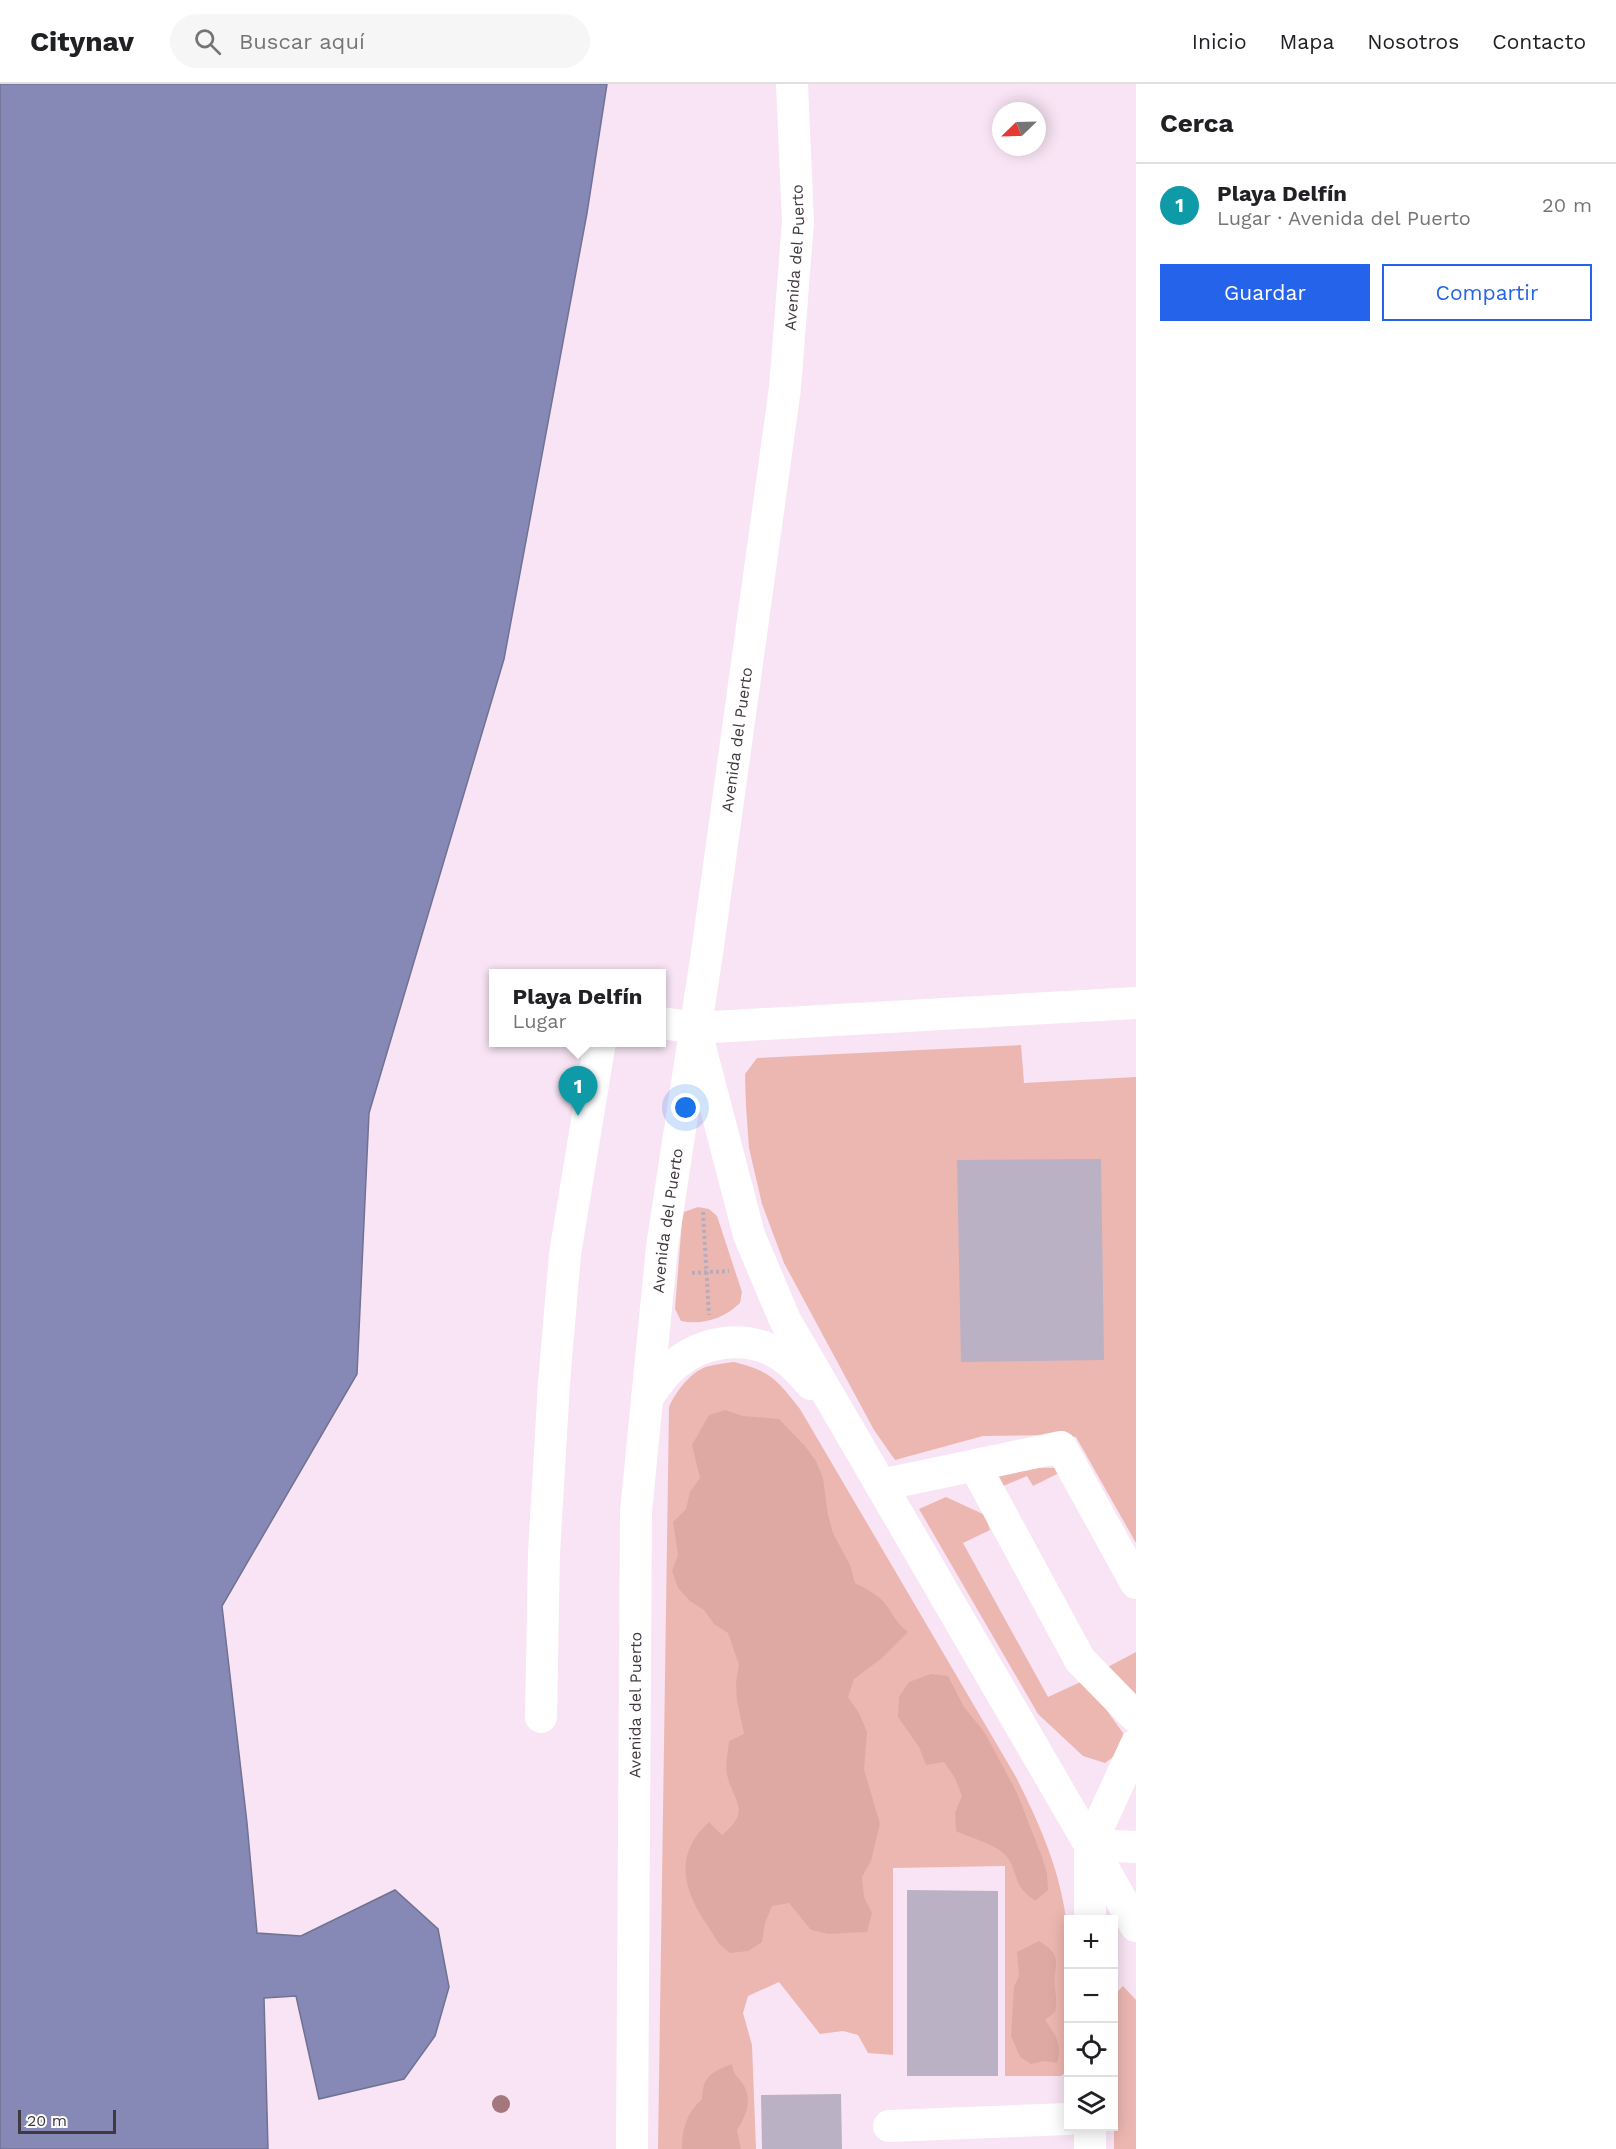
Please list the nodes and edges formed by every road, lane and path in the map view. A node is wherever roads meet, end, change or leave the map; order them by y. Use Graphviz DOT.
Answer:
graph roads {
  1 [pos="792,84"];
  2 [pos="1136,1003"];
  3 [pos="666,1024"];
  4 [pos="695,1028"];
  5 [pos="599,1047"];
  6 [pos="702,1208"];
  7 [pos="763,1268"];
  8 [pos="687,1273"];
  9 [pos="706,1273"];
  10 [pos="711,1345"];
  11 [pos="647,1398"];
  12 [pos="846,1425"];
  13 [pos="975,1466"];
  14 [pos="881,1485"];
  15 [pos="1136,1583"];
  16 [pos="541,1717"];
  17 [pos="1136,1717"];
  18 [pos="1136,1745"];
  19 [pos="1090,1845"];
  20 [pos="1136,1847"];
  21 [pos="1090,1915"];
  22 [pos="1136,1926"];
  23 [pos="1064,2119"];
  24 [pos="889,2126"];
  25 [pos="1090,2131"];
  26 [pos="632,2149"];
  27 [pos="1090,2149"];
  1 -- 4 [label="street, Avenida del Puerto"];
  2 -- 4 [label="street"];
  3 -- 4 [label="street"];
  4 -- 7 [label="street"];
  4 -- 11 [label="street, Avenida del Puerto"];
  5 -- 16 [label="street"];
  6 -- 9 [label="path"];
  7 -- 9 [label="path"];
  7 -- 12 [label="street"];
  8 -- 9 [label="path"];
  9 -- 10 [label="path"];
  10 -- 11 [label="street"];
  10 -- 12 [label="street"];
  11 -- 26 [label="street, Avenida del Puerto"];
  12 -- 14 [label="street"];
  13 -- 14 [label="street"];
  13 -- 15 [label="street"];
  13 -- 17 [label="street"];
  14 -- 19 [label="street"];
  18 -- 19 [label="street"];
  19 -- 20 [label="street"];
  19 -- 21 [label="street"];
  19 -- 22 [label="street"];
  23 -- 24 [label="street"];
  25 -- 27 [label="street"];
}
